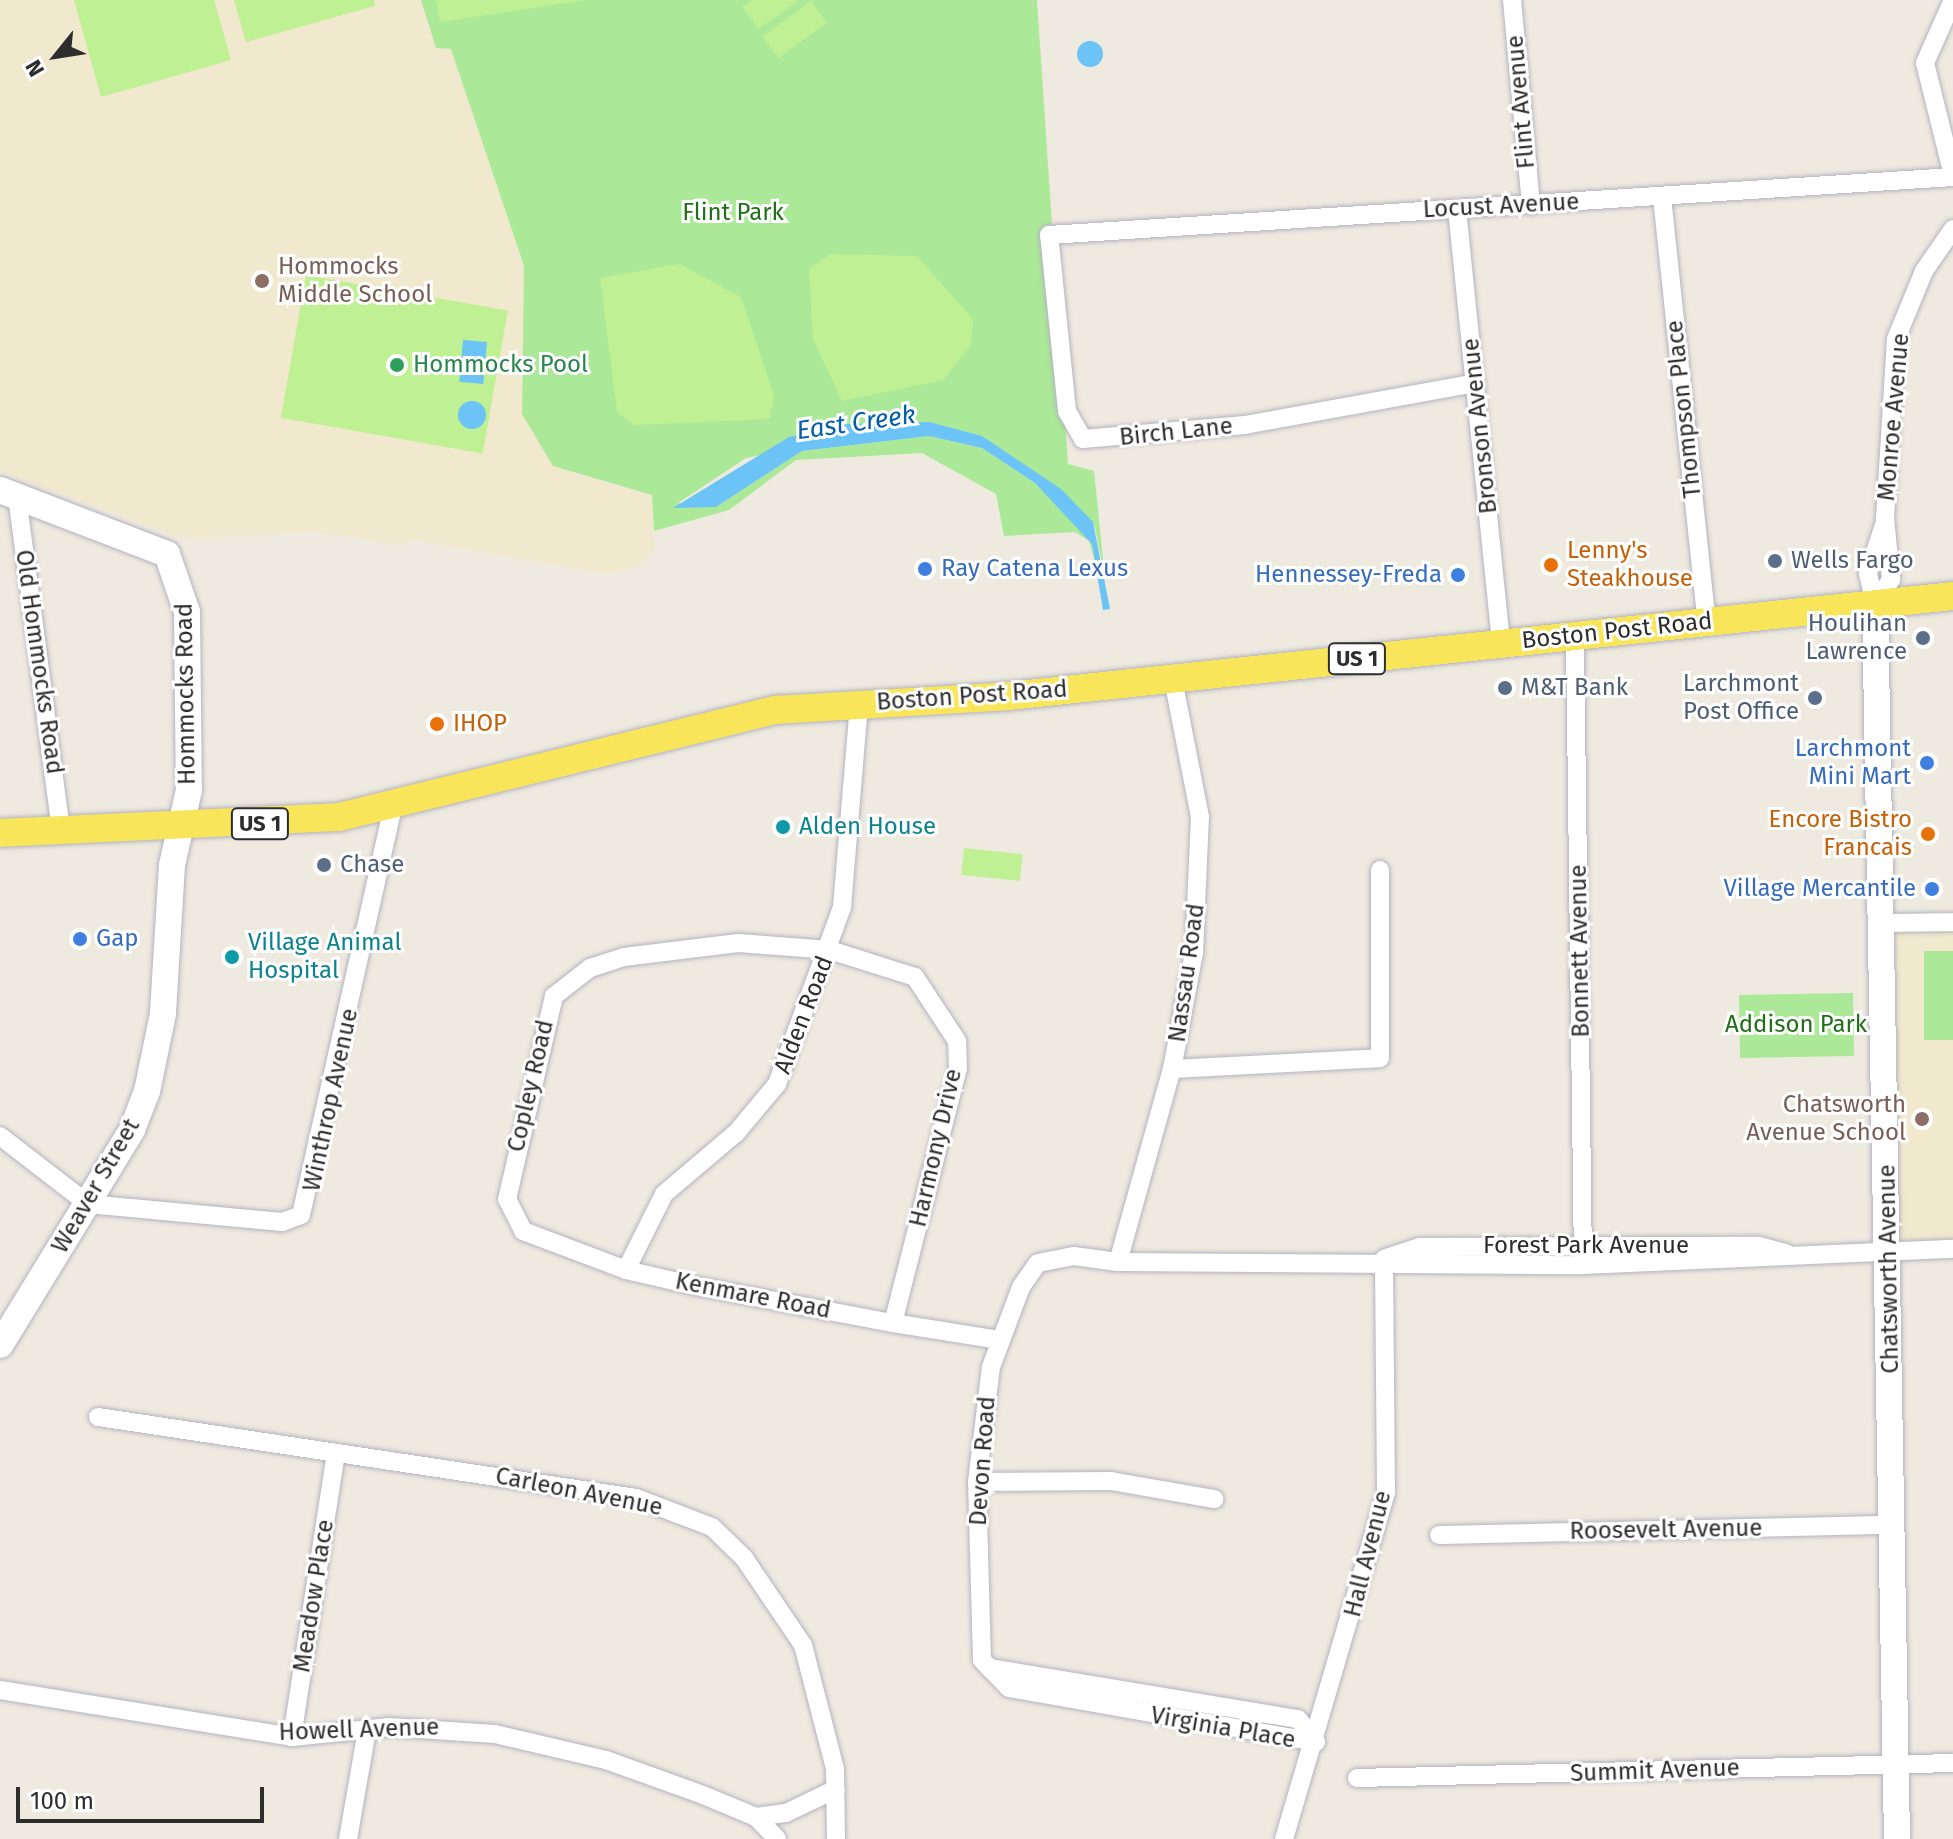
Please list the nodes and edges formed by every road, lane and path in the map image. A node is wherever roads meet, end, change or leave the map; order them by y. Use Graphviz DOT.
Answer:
graph roads {
  1 [pos="1512,0"];
  2 [pos="1953,0"];
  3 [pos="1953,176"];
  4 [pos="1662,197"];
  5 [pos="1531,205"];
  6 [pos="1457,209"];
  7 [pos="1953,229"];
  8 [pos="1049,235"];
  9 [pos="1476,383"];
  10 [pos="8,493"];
  11 [pos="1953,596"];
  12 [pos="1875,604"];
  13 [pos="1707,622"];
  14 [pos="1575,637"];
  15 [pos="1501,644"];
  16 [pos="1173,679"];
  17 [pos="859,704"];
  18 [pos="393,806"];
  19 [pos="181,825"];
  20 [pos="61,828"];
  21 [pos="0,833"];
  22 [pos="1380,870"];
  23 [pos="1953,922"];
  24 [pos="1885,923"];
  25 [pos="830,950"];
  26 [pos="1172,1069"];
  27 [pos="0,1136"];
  28 [pos="88,1204"];
  29 [pos="516,1223"];
  30 [pos="1584,1246"];
  31 [pos="1889,1249"];
  32 [pos="1953,1249"];
  33 [pos="1789,1253"];
  34 [pos="1384,1259"];
  35 [pos="1118,1262"];
  36 [pos="1038,1263"];
  37 [pos="1583,1265"];
  38 [pos="626,1270"];
  39 [pos="893,1323"];
  40 [pos="999,1340"];
  41 [pos="0,1345"];
  42 [pos="98,1417"];
  43 [pos="336,1454"];
  44 [pos="977,1482"];
  45 [pos="1214,1499"];
  46 [pos="1893,1525"];
  47 [pos="1439,1535"];
  48 [pos="989,1668"];
  49 [pos="0,1690"];
  50 [pos="367,1730"];
  51 [pos="292,1737"];
  52 [pos="1316,1742"];
  53 [pos="1953,1763"];
  54 [pos="1896,1764"];
  55 [pos="1357,1778"];
  56 [pos="836,1789"];
  57 [pos="756,1817"];
  58 [pos="348,1839"];
  59 [pos="777,1839"];
  60 [pos="836,1839"];
  61 [pos="1284,1839"];
  62 [pos="1897,1839"];
  1 -- 5 [label="street, Flint Avenue"];
  2 -- 3 [label="street"];
  3 -- 4 [label="street, Locust Avenue"];
  4 -- 5 [label="street, Locust Avenue"];
  4 -- 13 [label="street, Thompson Place"];
  5 -- 6 [label="street, Locust Avenue"];
  6 -- 8 [label="street, Locust Avenue"];
  6 -- 9 [label="street, Bronson Avenue"];
  7 -- 12 [label="street, Monroe Avenue"];
  8 -- 9 [label="street, Birch Lane"];
  9 -- 15 [label="street, Bronson Avenue"];
  10 -- 19 [label="street, Hommocks Road"];
  10 -- 20 [label="street, Old Hommocks Road"];
  11 -- 12 [label="main road, Boston Post Road / US 1"];
  12 -- 13 [label="main road, Boston Post Road / US 1"];
  12 -- 24 [label="street, Chatsworth Avenue"];
  13 -- 14 [label="main road, Boston Post Road / US 1"];
  14 -- 15 [label="main road, Boston Post Road / US 1"];
  14 -- 30 [label="street, Bonnett Avenue"];
  15 -- 16 [label="main road, Boston Post Road / US 1"];
  16 -- 17 [label="main road, Boston Post Road / US 1"];
  16 -- 26 [label="street, Nassau Road"];
  17 -- 18 [label="main road, Boston Post Road / US 1"];
  17 -- 25 [label="street, Alden Road"];
  18 -- 19 [label="main road, Boston Post Road / US 1"];
  18 -- 28 [label="street, Winthrop Avenue"];
  19 -- 20 [label="main road, Boston Post Road / US 1"];
  19 -- 28 [label="street, Weaver Street"];
  20 -- 21 [label="main road, Boston Post Road / US 1"];
  22 -- 26 [label="street"];
  23 -- 24 [label="street"];
  24 -- 31 [label="street, Chatsworth Avenue"];
  25 -- 29 [label="street, Copley Road"];
  25 -- 38 [label="street, Alden Road"];
  25 -- 39 [label="street, Harmony Drive"];
  26 -- 35 [label="street, Nassau Road"];
  27 -- 28 [label="street"];
  28 -- 41 [label="street, Weaver Street"];
  29 -- 38 [label="street, Kenmare Road"];
  30 -- 33 [label="street, Forest Park Avenue"];
  30 -- 34 [label="street, Forest Park Avenue"];
  30 -- 37 [label="street, Bonnett Avenue"];
  31 -- 32 [label="street, Forest Park Avenue"];
  31 -- 33 [label="street, Forest Park Avenue"];
  31 -- 46 [label="street, Chatsworth Avenue"];
  33 -- 37 [label="street, Forest Park Avenue"];
  34 -- 35 [label="street, Forest Park Avenue"];
  34 -- 37 [label="street, Forest Park Avenue"];
  34 -- 52 [label="street, Hall Avenue"];
  35 -- 36 [label="street, Forest Park Avenue"];
  36 -- 40 [label="street, Devon Road"];
  38 -- 39 [label="street, Kenmare Road"];
  39 -- 40 [label="street, Kenmare Road"];
  40 -- 44 [label="street, Devon Road"];
  42 -- 43 [label="street, Carleon Avenue"];
  43 -- 51 [label="street, Meadow Place"];
  43 -- 56 [label="street, Carleon Avenue"];
  44 -- 45 [label="street"];
  44 -- 48 [label="street, Devon Road"];
  46 -- 47 [label="street, Roosevelt Avenue"];
  46 -- 54 [label="street, Chatsworth Avenue"];
  48 -- 52 [label="street, Virginia Place"];
  49 -- 51 [label="street, Howell Avenue"];
  50 -- 51 [label="street, Howell Avenue"];
  50 -- 57 [label="street, Howell Avenue"];
  50 -- 58 [label="street"];
  52 -- 61 [label="street, Hall Avenue"];
  53 -- 54 [label="street, Summit Avenue"];
  54 -- 55 [label="street, Summit Avenue"];
  54 -- 62 [label="street, Chatsworth Avenue"];
  56 -- 57 [label="street"];
  56 -- 60 [label="street, Carleon Avenue"];
  57 -- 59 [label="street, Howell Avenue"];
}
